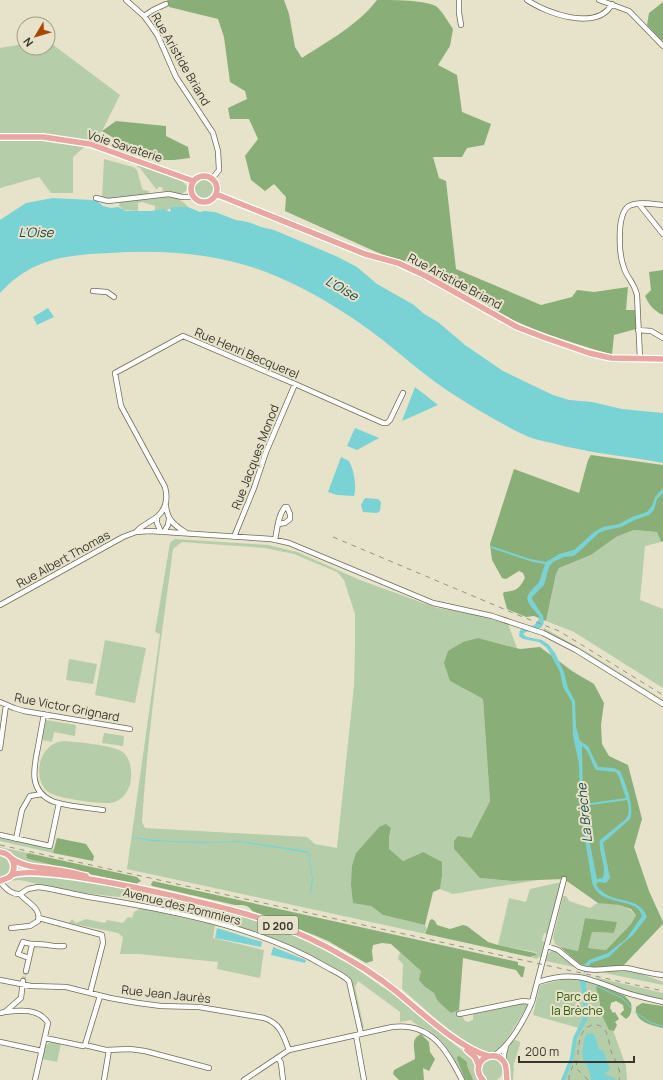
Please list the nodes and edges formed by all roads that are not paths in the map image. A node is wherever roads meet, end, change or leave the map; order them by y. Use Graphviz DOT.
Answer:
graph roads {
  1 [pos="126,0"];
  2 [pos="459,0"];
  3 [pos="527,0"];
  4 [pos="599,0"];
  5 [pos="166,4"];
  6 [pos="612,4"];
  7 [pos="144,16"];
  8 [pos="461,25"];
  9 [pos="663,46"];
  10 [pos="0,137"];
  11 [pos="212,179"];
  12 [pos="193,181"];
  13 [pos="216,194"];
  14 [pos="193,197"];
  15 [pos="96,198"];
  16 [pos="639,204"];
  17 [pos="663,205"];
  18 [pos="663,234"];
  19 [pos="93,291"];
  20 [pos="114,297"];
  21 [pos="638,330"];
  22 [pos="663,338"];
  23 [pos="640,359"];
  24 [pos="663,359"];
  25 [pos="295,384"];
  26 [pos="403,393"];
  27 [pos="165,504"];
  28 [pos="161,513"];
  29 [pos="168,516"];
  30 [pos="157,517"];
  31 [pos="278,524"];
  32 [pos="136,532"];
  33 [pos="163,532"];
  34 [pos="186,534"];
  35 [pos="234,537"];
  36 [pos="275,540"];
  37 [pos="0,605"];
  38 [pos="0,702"];
  39 [pos="663,704"];
  40 [pos="6,705"];
  41 [pos="44,714"];
  42 [pos="130,729"];
  43 [pos="0,748"];
  44 [pos="42,794"];
  45 [pos="59,803"];
  46 [pos="103,810"];
  47 [pos="0,835"];
  48 [pos="16,839"];
  49 [pos="0,852"];
  50 [pos="11,858"];
  51 [pos="10,877"];
  52 [pos="564,879"];
  53 [pos="0,882"];
  54 [pos="112,883"];
  55 [pos="17,894"];
  56 [pos="39,918"];
  57 [pos="11,928"];
  58 [pos="32,945"];
  59 [pos="64,946"];
  60 [pos="547,946"];
  61 [pos="29,958"];
  62 [pos="26,971"];
  63 [pos="663,975"];
  64 [pos="0,980"];
  65 [pos="538,982"];
  66 [pos="22,983"];
  67 [pos="90,993"];
  68 [pos="100,996"];
  69 [pos="21,998"];
  70 [pos="532,1002"];
  71 [pos="663,1002"];
  72 [pos="22,1010"];
  73 [pos="3,1013"];
  74 [pos="459,1014"];
  75 [pos="424,1015"];
  76 [pos="358,1034"];
  77 [pos="45,1038"];
  78 [pos="0,1042"];
  79 [pos="507,1044"];
  80 [pos="86,1045"];
  81 [pos="109,1050"];
  82 [pos="289,1050"];
  83 [pos="42,1051"];
  84 [pos="490,1056"];
  85 [pos="278,1058"];
  86 [pos="505,1064"];
  87 [pos="479,1066"];
  88 [pos="208,1068"];
  89 [pos="506,1072"];
  90 [pos="480,1078"];
  91 [pos="35,1080"];
  92 [pos="104,1080"];
  93 [pos="244,1080"];
  94 [pos="283,1080"];
  95 [pos="364,1080"];
  96 [pos="462,1080"];
  97 [pos="501,1080"];
  98 [pos="507,1080"];
  1 -- 7 [label="street, Rue Aristide Briand"];
  2 -- 8 [label="street"];
  3 -- 6 [label="street"];
  4 -- 6 [label="street"];
  5 -- 7 [label="street"];
  6 -- 9 [label="street"];
  7 -- 11 [label="street, Rue Aristide Briand"];
  10 -- 12 [label="main road, Voie Savaterie"];
  11 -- 12 [label="main road"];
  11 -- 13 [label="main road"];
  12 -- 14 [label="main road"];
  13 -- 14 [label="main road"];
  13 -- 23 [label="main road, Rue Aristide Briand"];
  14 -- 15 [label="street"];
  16 -- 17 [label="street"];
  16 -- 18 [label="street"];
  16 -- 21 [label="street"];
  19 -- 20 [label="street"];
  21 -- 22 [label="street"];
  21 -- 23 [label="street"];
  23 -- 24 [label="main road, Rue Aristide Briand"];
  25 -- 26 [label="street, Rue Henri Becquerel"];
  25 -- 27 [label="street, Rue Henri Becquerel"];
  25 -- 35 [label="street, Rue Jacques Monod"];
  27 -- 28 [label="street"];
  27 -- 29 [label="street"];
  28 -- 29 [label="street"];
  28 -- 30 [label="street"];
  29 -- 33 [label="street"];
  29 -- 34 [label="street"];
  30 -- 32 [label="street"];
  30 -- 33 [label="street"];
  31 -- 36 [label="street"];
  32 -- 33 [label="street"];
  32 -- 37 [label="street, Rue Albert Thomas"];
  33 -- 34 [label="street"];
  34 -- 35 [label="street"];
  35 -- 36 [label="street"];
  36 -- 39 [label="street"];
  38 -- 40 [label="street, Rue Victor Grignard"];
  40 -- 41 [label="street, Rue Victor Grignard"];
  40 -- 43 [label="street"];
  41 -- 42 [label="street, Rue Victor Grignard"];
  41 -- 44 [label="street"];
  44 -- 45 [label="street"];
  44 -- 48 [label="street"];
  45 -- 46 [label="street"];
  45 -- 48 [label="street"];
  47 -- 48 [label="street"];
  49 -- 50 [label="main road"];
  50 -- 51 [label="main road"];
  50 -- 54 [label="main road, D 200"];
  51 -- 53 [label="main road"];
  51 -- 54 [label="main road, D 200"];
  51 -- 55 [label="street"];
  52 -- 60 [label="street"];
  53 -- 55 [label="street"];
  54 -- 75 [label="main road, D 200"];
  55 -- 56 [label="street"];
  55 -- 76 [label="street, Avenue des Pommiers"];
  56 -- 57 [label="street"];
  56 -- 67 [label="street"];
  58 -- 59 [label="street"];
  58 -- 61 [label="street"];
  58 -- 61 [label="street"];
  60 -- 63 [label="street"];
  60 -- 65 [label="street"];
  61 -- 62 [label="street"];
  64 -- 66 [label="street, Rue Jean Jaurès"];
  65 -- 70 [label="street"];
  65 -- 71 [label="street"];
  66 -- 67 [label="street, Rue Jean Jaurès"];
  66 -- 69 [label="street"];
  67 -- 68 [label="street, Rue Jean Jaurès"];
  68 -- 80 [label="street"];
  68 -- 82 [label="street, Rue Jean Jaurès"];
  69 -- 72 [label="street"];
  69 -- 73 [label="street"];
  70 -- 74 [label="street"];
  70 -- 79 [label="street"];
  72 -- 73 [label="street"];
  72 -- 77 [label="street"];
  75 -- 84 [label="main road, D 200"];
  75 -- 87 [label="main road, D 200"];
  76 -- 82 [label="street"];
  76 -- 95 [label="street, Avenue des Pommiers"];
  76 -- 96 [label="street"];
  77 -- 80 [label="street"];
  77 -- 83 [label="street"];
  78 -- 83 [label="street"];
  79 -- 84 [label="street"];
  79 -- 86 [label="street"];
  80 -- 81 [label="street"];
  81 -- 88 [label="street"];
  81 -- 92 [label="street"];
  82 -- 85 [label="street"];
  83 -- 91 [label="street"];
  84 -- 86 [label="main road"];
  84 -- 87 [label="main road"];
  85 -- 93 [label="street"];
  85 -- 94 [label="street"];
  86 -- 89 [label="main road"];
  87 -- 90 [label="main road"];
  89 -- 97 [label="main road"];
  89 -- 98 [label="main road"];
}
